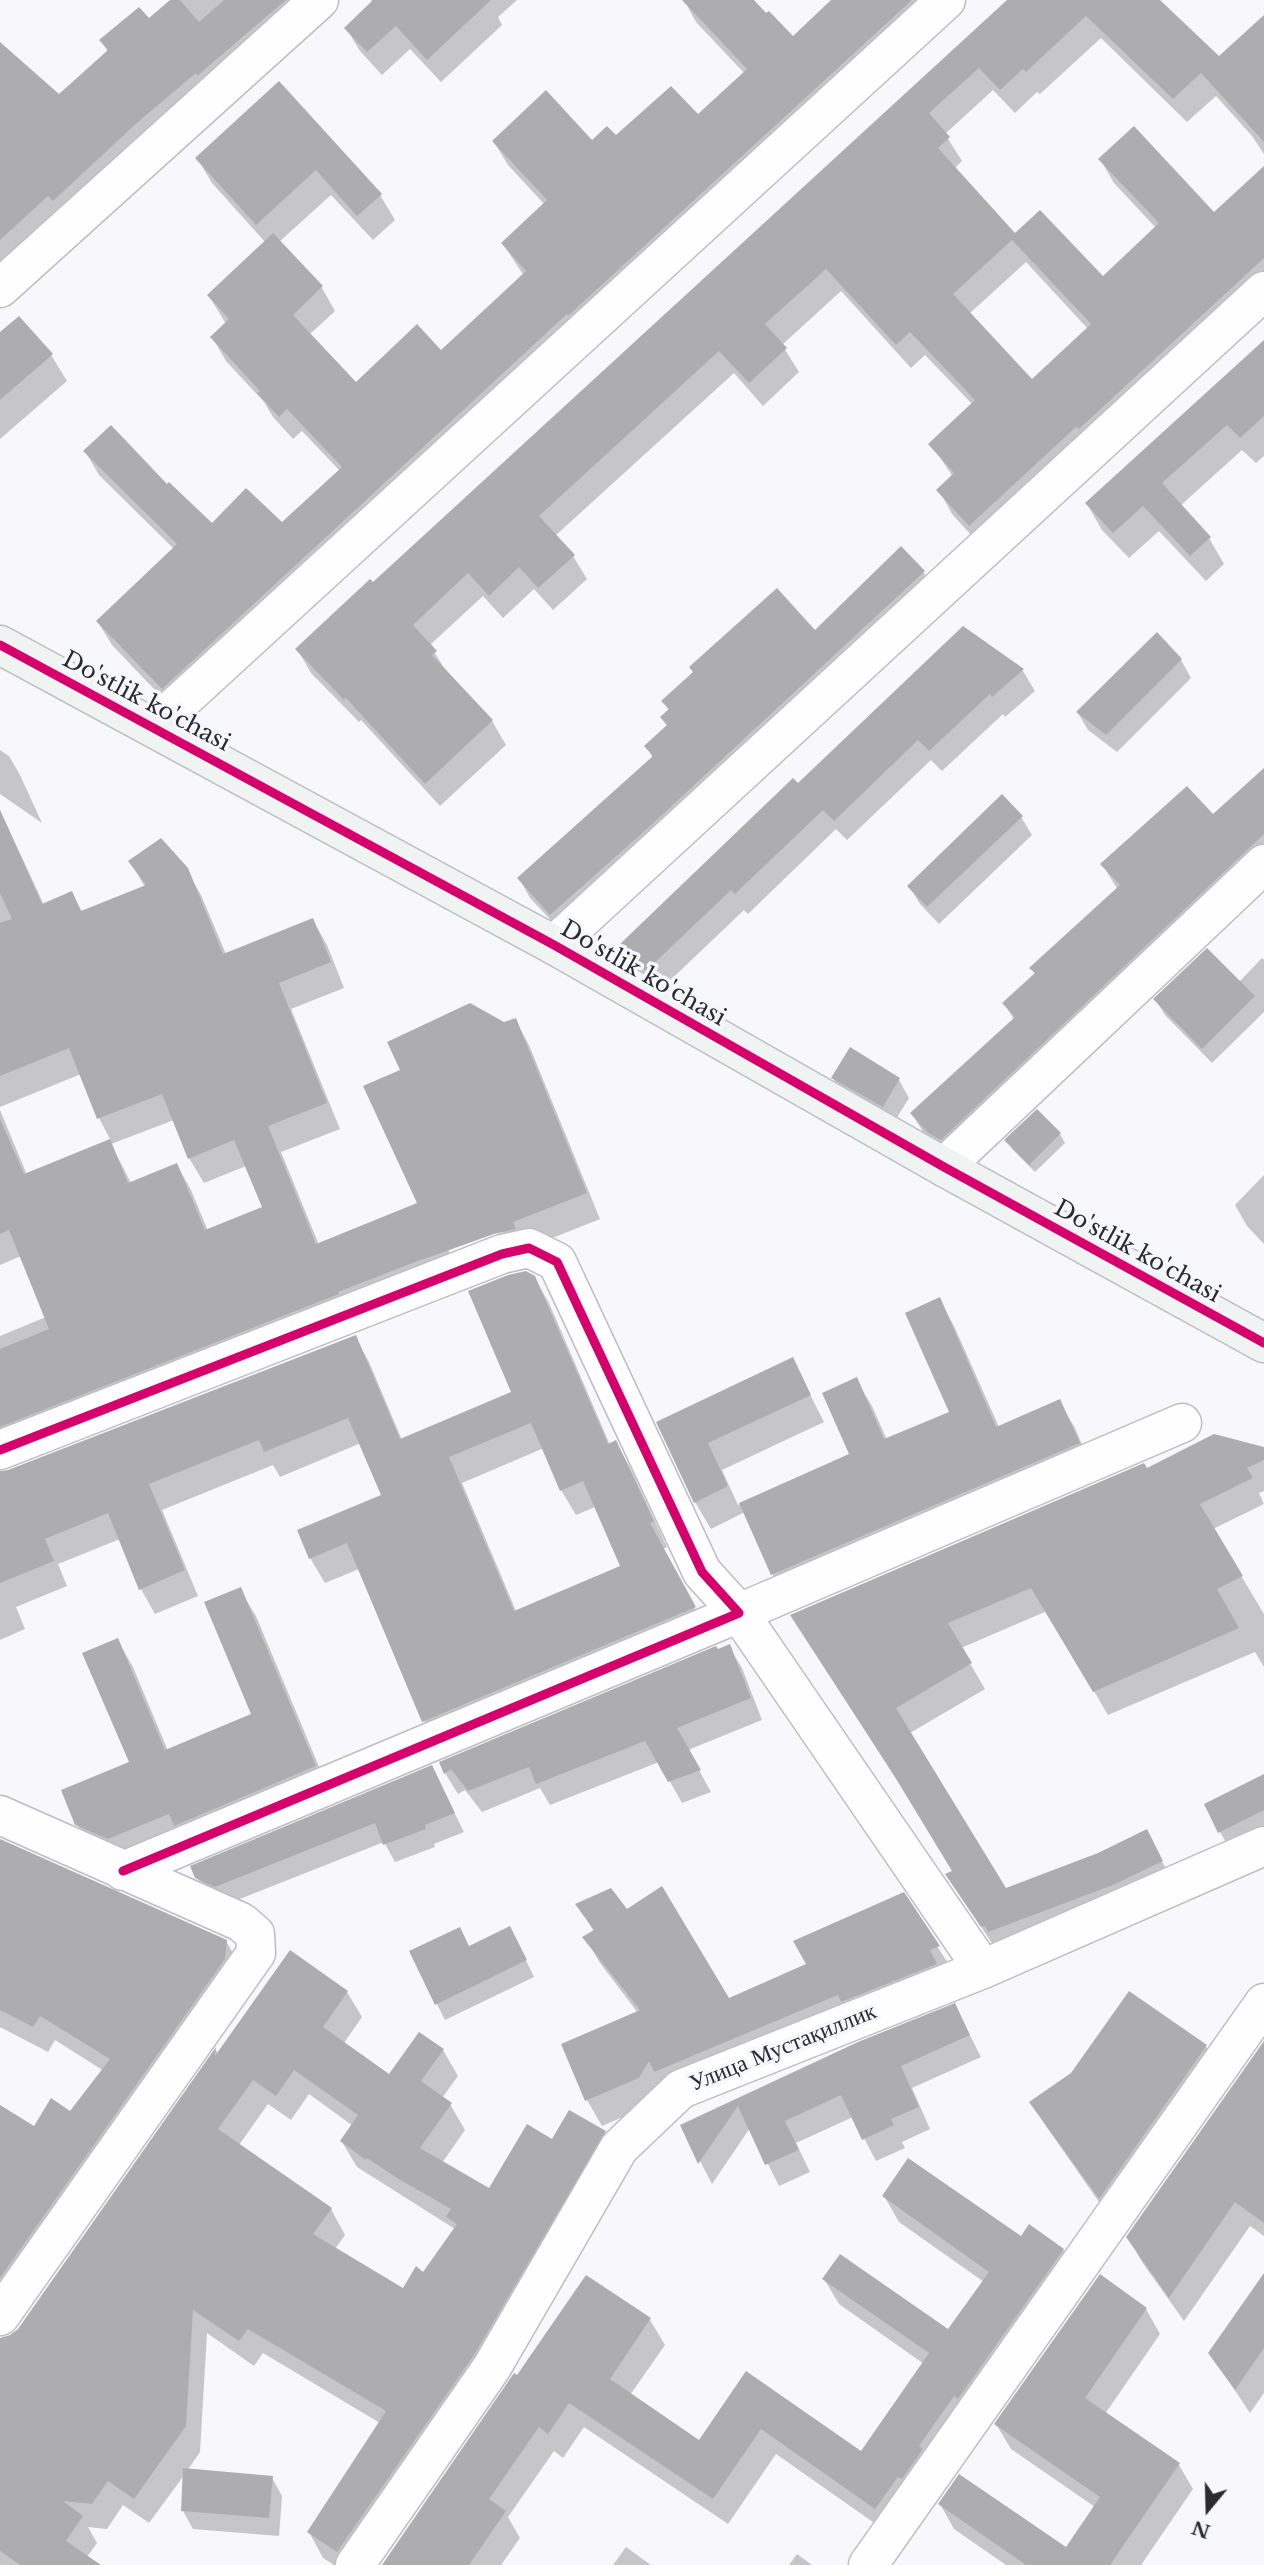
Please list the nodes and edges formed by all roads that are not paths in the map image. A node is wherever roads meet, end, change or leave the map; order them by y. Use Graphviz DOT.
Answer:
graph roads {
  1 [pos="319,0"];
  2 [pos="947,0"];
  3 [pos="0,288"];
  4 [pos="1264,292"];
  5 [pos="0,645"];
  6 [pos="153,727"];
  7 [pos="1264,864"];
  8 [pos="554,945"];
  9 [pos="944,1167"];
  10 [pos="1264,1343"];
  11 [pos="1182,1423"];
  12 [pos="0,1450"];
  13 [pos="739,1613"];
  14 [pos="0,1815"];
  15 [pos="1264,1846"];
  16 [pos="123,1871"];
  17 [pos="982,1969"];
  18 [pos="1264,2003"];
  19 [pos="0,2316"];
  20 [pos="355,2565"];
  21 [pos="868,2565"];
  1 -- 3 [label="street"];
  2 -- 6 [label="street"];
  4 -- 8 [label="street"];
  5 -- 6 [label="street, Do'stlik ko'chasi"];
  6 -- 8 [label="street, Do'stlik ko'chasi"];
  7 -- 9 [label="street"];
  8 -- 9 [label="street, Do'stlik ko'chasi"];
  9 -- 10 [label="street, Do'stlik ko'chasi"];
  11 -- 13 [label="street"];
  12 -- 13 [label="street"];
  13 -- 16 [label="street"];
  13 -- 17 [label="street"];
  14 -- 16 [label="street"];
  15 -- 17 [label="street, Улица Мустақиллик"];
  16 -- 19 [label="street"];
  17 -- 20 [label="street, Улица Мустақиллик"];
  18 -- 21 [label="street"];
}
